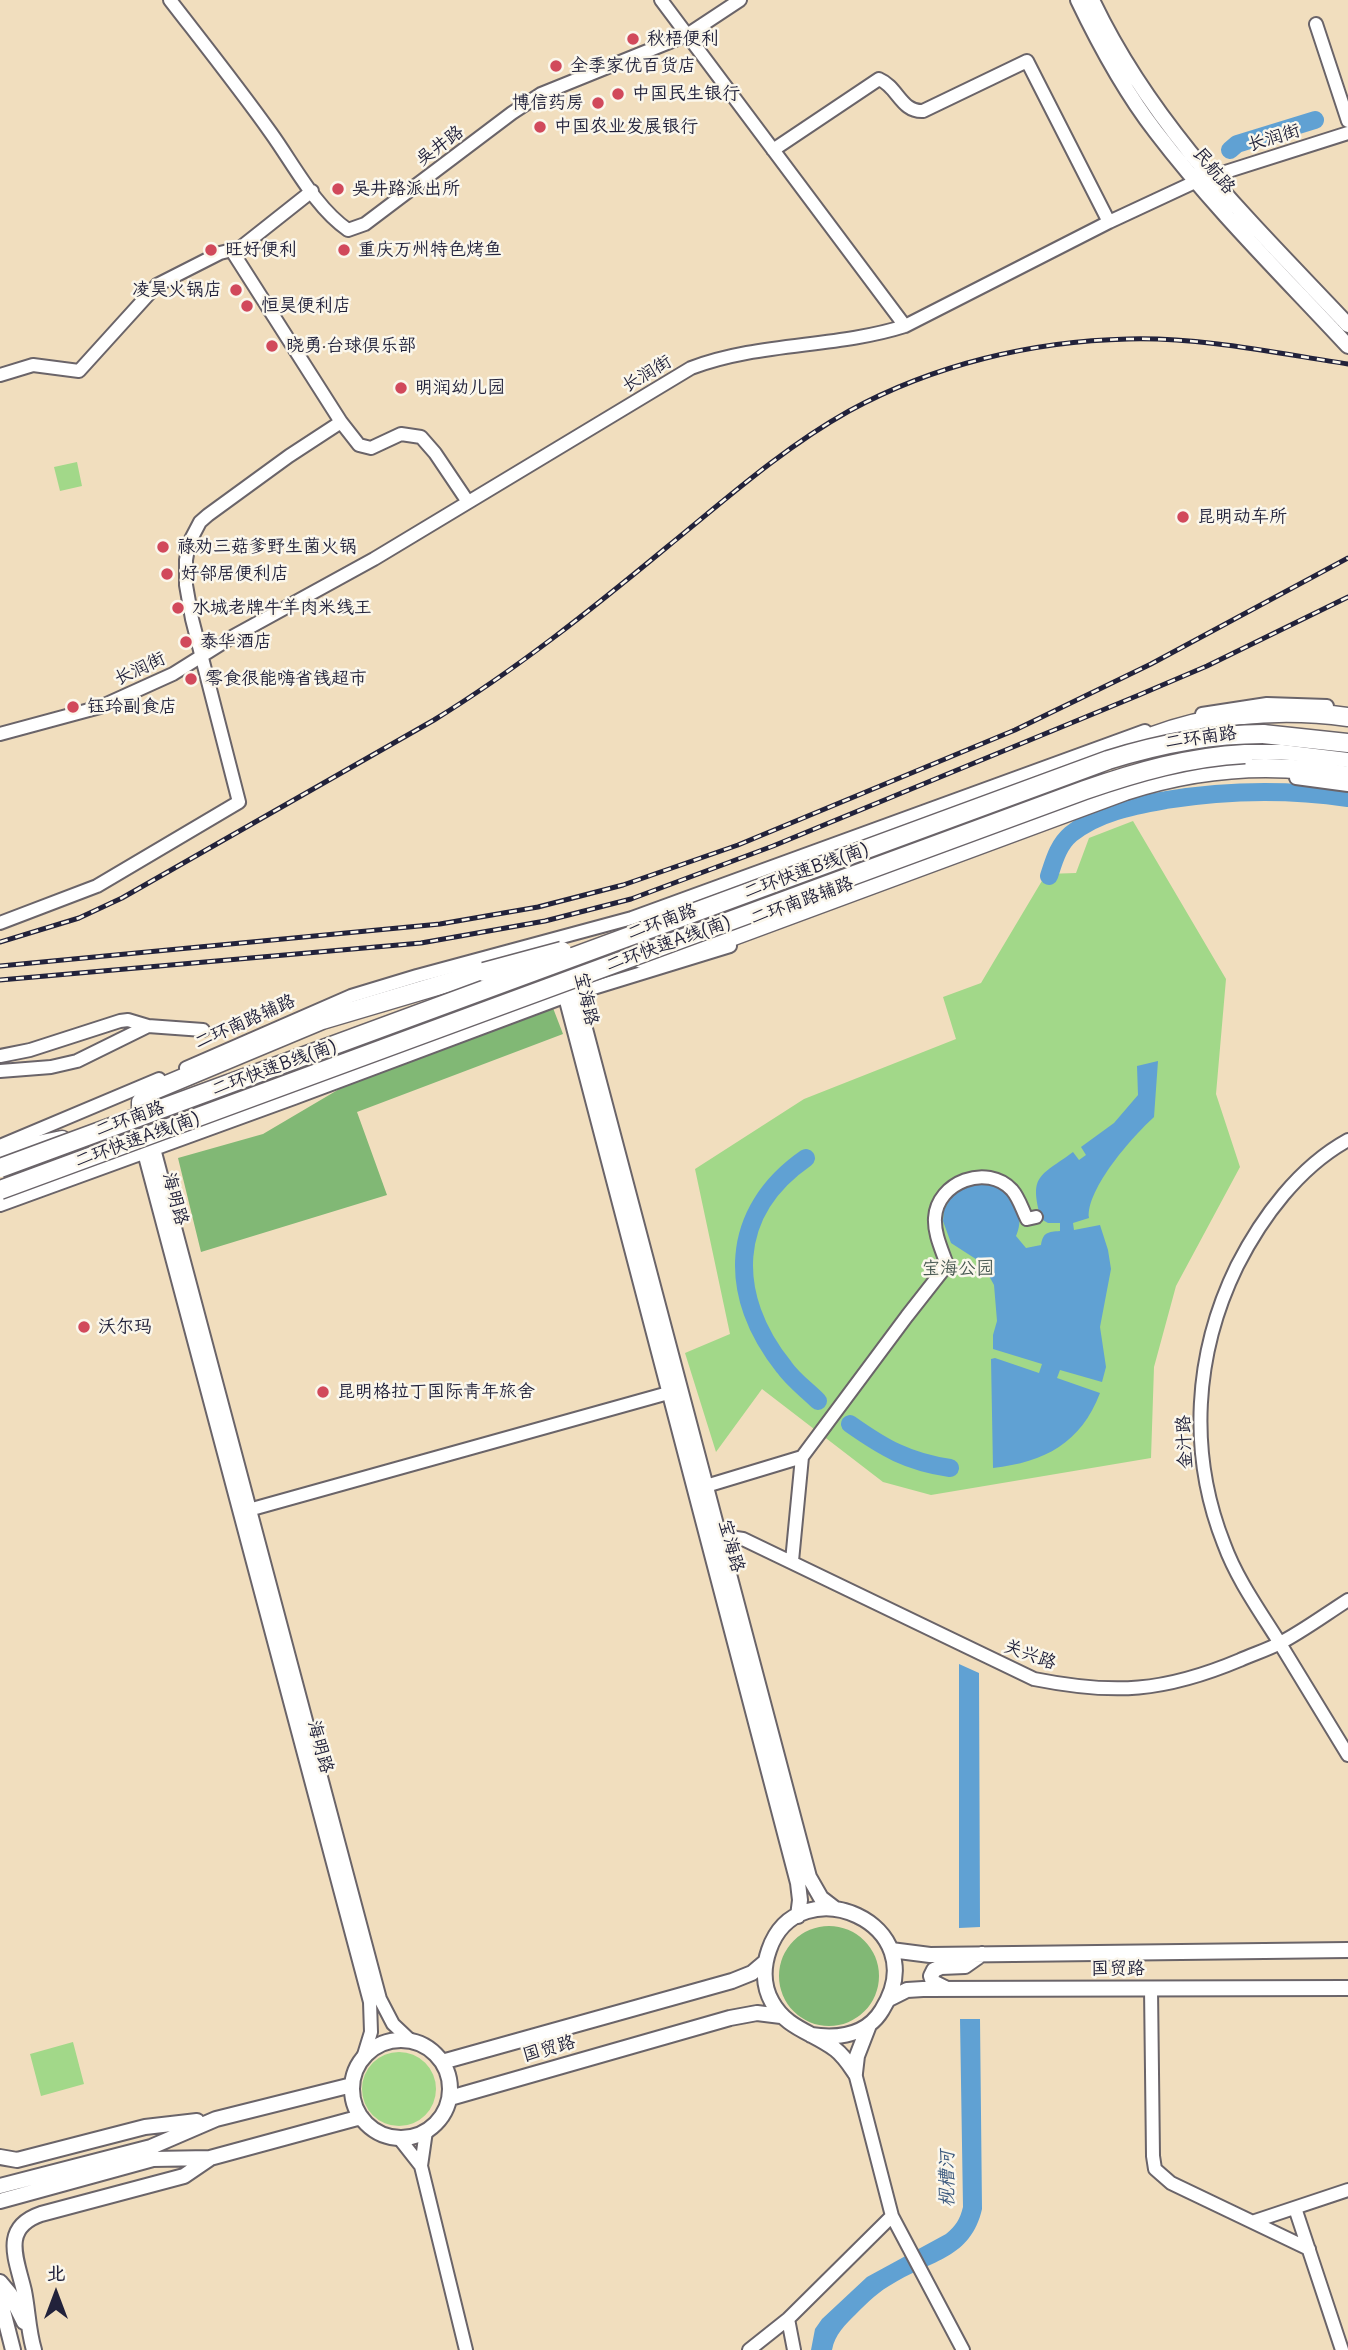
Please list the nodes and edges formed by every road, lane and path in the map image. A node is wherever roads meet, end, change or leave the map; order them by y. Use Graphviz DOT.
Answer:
graph roads {
  1 [pos="170,0"];
  2 [pos="661,0"];
  3 [pos="740,0"];
  4 [pos="1078,0"];
  5 [pos="1092,0"];
  6 [pos="1317,23"];
  7 [pos="687,35"];
  8 [pos="1348,121"];
  9 [pos="1348,133"];
  10 [pos="773,149"];
  11 [pos="1203,179"];
  12 [pos="312,191"];
  13 [pos="1109,222"];
  14 [pos="232,251"];
  15 [pos="1348,325"];
  16 [pos="905,326"];
  17 [pos="1348,346"];
  18 [pos="0,375"];
  19 [pos="341,422"];
  20 [pos="468,502"];
  21 [pos="203,656"];
  22 [pos="1348,709"];
  23 [pos="1348,716"];
  24 [pos="0,734"];
  25 [pos="1348,742"];
  26 [pos="1244,754"];
  27 [pos="1348,762"];
  28 [pos="1141,771"];
  29 [pos="1348,775"];
  30 [pos="1348,785"];
  31 [pos="1044,786"];
  32 [pos="1027,828"];
  33 [pos="683,916"];
  34 [pos="0,923"];
  35 [pos="552,940"];
  36 [pos="566,982"];
  37 [pos="148,1026"];
  38 [pos="203,1030"];
  39 [pos="0,1056"];
  40 [pos="0,1071"];
  41 [pos="133,1090"];
  42 [pos="139,1127"];
  43 [pos="1348,1140"];
  44 [pos="0,1146"];
  45 [pos="149,1150"];
  46 [pos="0,1153"];
  47 [pos="0,1170"];
  48 [pos="0,1188"];
  49 [pos="0,1205"];
  50 [pos="1037,1217"];
  51 [pos="674,1392"];
  52 [pos="802,1458"];
  53 [pos="706,1486"];
  54 [pos="246,1511"];
  55 [pos="713,1534"];
  56 [pos="792,1561"];
  57 [pos="1348,1600"];
  58 [pos="1280,1643"];
  59 [pos="1348,1755"];
  60 [pos="834,1908"];
  61 [pos="798,1916"];
  62 [pos="891,1950"];
  63 [pos="1348,1950"];
  64 [pos="982,1954"];
  65 [pos="765,1962"];
  66 [pos="1152,1988"];
  67 [pos="1348,1988"];
  68 [pos="948,1989"];
  69 [pos="889,1999"];
  70 [pos="781,2016"];
  71 [pos="870,2023"];
  72 [pos="811,2035"];
  73 [pos="411,2041"];
  74 [pos="363,2058"];
  75 [pos="442,2062"];
  76 [pos="855,2074"];
  77 [pos="352,2085"];
  78 [pos="450,2098"];
  79 [pos="360,2117"];
  80 [pos="216,2119"];
  81 [pos="426,2131"];
  82 [pos="399,2138"];
  83 [pos="0,2157"];
  84 [pos="210,2158"];
  85 [pos="421,2166"];
  86 [pos="0,2186"];
  87 [pos="1348,2190"];
  88 [pos="0,2201"];
  89 [pos="1295,2208"];
  90 [pos="892,2216"];
  91 [pos="1255,2221"];
  92 [pos="1308,2249"];
  93 [pos="0,2282"];
  94 [pos="0,2299"];
  95 [pos="788,2319"];
  96 [pos="29,2332"];
  97 [pos="13,2350"];
  98 [pos="34,2350"];
  99 [pos="466,2350"];
  100 [pos="749,2350"];
  101 [pos="794,2350"];
  102 [pos="963,2350"];
  103 [pos="1342,2350"];
  1 -- 12 [label="street, 吴井路"];
  2 -- 7 [label="street"];
  3 -- 7 [label="street, 吴井路"];
  4 -- 11 [label="main road, 民航路"];
  5 -- 11 [label="main road, 民航路"];
  6 -- 8 [label="street"];
  7 -- 10 [label="street"];
  7 -- 12 [label="street, 吴井路"];
  9 -- 11 [label="street, 长润街"];
  10 -- 13 [label="street"];
  10 -- 16 [label="street"];
  11 -- 13 [label="street, 长润街"];
  11 -- 15 [label="main road, 民航路"];
  11 -- 17 [label="main road, 民航路"];
  12 -- 14 [label="street"];
  13 -- 16 [label="street, 长润街"];
  14 -- 18 [label="street"];
  14 -- 19 [label="street"];
  16 -- 20 [label="street, 长润街"];
  19 -- 20 [label="street"];
  19 -- 21 [label="street"];
  20 -- 21 [label="street, 长润街"];
  21 -- 24 [label="street, 长润街"];
  21 -- 34 [label="street"];
  22 -- 35 [label="street, 二环南路辅路"];
  23 -- 31 [label="highway"];
  25 -- 31 [label="main road, 二环南路"];
  25 -- 33 [label="highway, 二环快速B线(南), bridge"];
  26 -- 27 [label="highway, 二环快速A线(南)"];
  26 -- 28 [label="highway, 二环快速A线(南), bridge"];
  26 -- 29 [label="highway"];
  27 -- 36 [label="main road, 二环南路"];
  28 -- 32 [label="highway, bridge"];
  28 -- 48 [label="highway, 二环快速A线(南), bridge"];
  29 -- 32 [label="highway"];
  30 -- 36 [label="street, 二环南路辅路"];
  31 -- 36 [label="main road, 二环南路"];
  32 -- 36 [label="highway"];
  33 -- 42 [label="highway, 二环快速B线(南), bridge"];
  33 -- 42 [label="highway, bridge"];
  35 -- 36 [label="street"];
  35 -- 41 [label="street, 二环南路辅路"];
  36 -- 42 [label="main road, 二环南路"];
  36 -- 45 [label="street, 二环南路辅路"];
  36 -- 51 [label="main road, 宝海路"];
  37 -- 38 [label="street"];
  37 -- 39 [label="street"];
  37 -- 40 [label="street"];
  41 -- 42 [label="street, 海明路"];
  41 -- 44 [label="street, 二环南路辅路"];
  42 -- 45 [label="street, 海明路"];
  42 -- 46 [label="highway, bridge"];
  42 -- 47 [label="highway, 二环快速B线(南), bridge"];
  42 -- 48 [label="main road, 二环南路"];
  43 -- 58 [label="street, 金汁路"];
  45 -- 49 [label="street, 二环南路辅路"];
  45 -- 54 [label="street, 海明路"];
  50 -- 52 [label="street"];
  51 -- 53 [label="main road, 宝海路"];
  51 -- 54 [label="street"];
  51 -- 55 [label="main road, 宝海路"];
  52 -- 53 [label="street"];
  52 -- 56 [label="street"];
  53 -- 55 [label="main road, 宝海路"];
  54 -- 73 [label="street, 海明路"];
  54 -- 74 [label="street, 海明路"];
  55 -- 56 [label="street, 关兴路"];
  55 -- 60 [label="main road, 宝海路"];
  55 -- 61 [label="main road, 宝海路"];
  56 -- 58 [label="street, 关兴路"];
  57 -- 58 [label="street, 关兴路"];
  58 -- 59 [label="street, 金汁路"];
  60 -- 61 [label="main road"];
  60 -- 62 [label="main road"];
  61 -- 65 [label="main road"];
  62 -- 64 [label="main road, 国贸路"];
  62 -- 69 [label="main road"];
  63 -- 64 [label="main road, 国贸路"];
  64 -- 68 [label="main road"];
  65 -- 70 [label="main road"];
  65 -- 75 [label="main road, 国贸路"];
  66 -- 67 [label="main road, 国贸路"];
  66 -- 68 [label="main road, 国贸路"];
  66 -- 91 [label="street"];
  68 -- 69 [label="main road, 国贸路"];
  69 -- 71 [label="main road"];
  70 -- 72 [label="main road"];
  70 -- 78 [label="main road, 国贸路"];
  71 -- 72 [label="main road"];
  71 -- 76 [label="main road"];
  72 -- 76 [label="main road"];
  73 -- 74 [label="main road"];
  73 -- 75 [label="main road"];
  74 -- 77 [label="main road"];
  75 -- 78 [label="main road"];
  76 -- 90 [label="street"];
  77 -- 79 [label="main road"];
  77 -- 80 [label="main road"];
  78 -- 81 [label="main road"];
  79 -- 82 [label="main road"];
  79 -- 84 [label="main road"];
  80 -- 83 [label="main road"];
  80 -- 86 [label="main road"];
  81 -- 82 [label="main road"];
  81 -- 85 [label="street"];
  82 -- 85 [label="street"];
  84 -- 88 [label="main road"];
  84 -- 96 [label="main road"];
  85 -- 99 [label="street"];
  87 -- 89 [label="street"];
  89 -- 91 [label="street"];
  89 -- 92 [label="street"];
  90 -- 95 [label="street"];
  90 -- 102 [label="street"];
  91 -- 92 [label="street"];
  92 -- 103 [label="street"];
  93 -- 96 [label="main road"];
  94 -- 97 [label="main road"];
  95 -- 100 [label="street"];
  95 -- 101 [label="street"];
  96 -- 98 [label="main road"];
}
